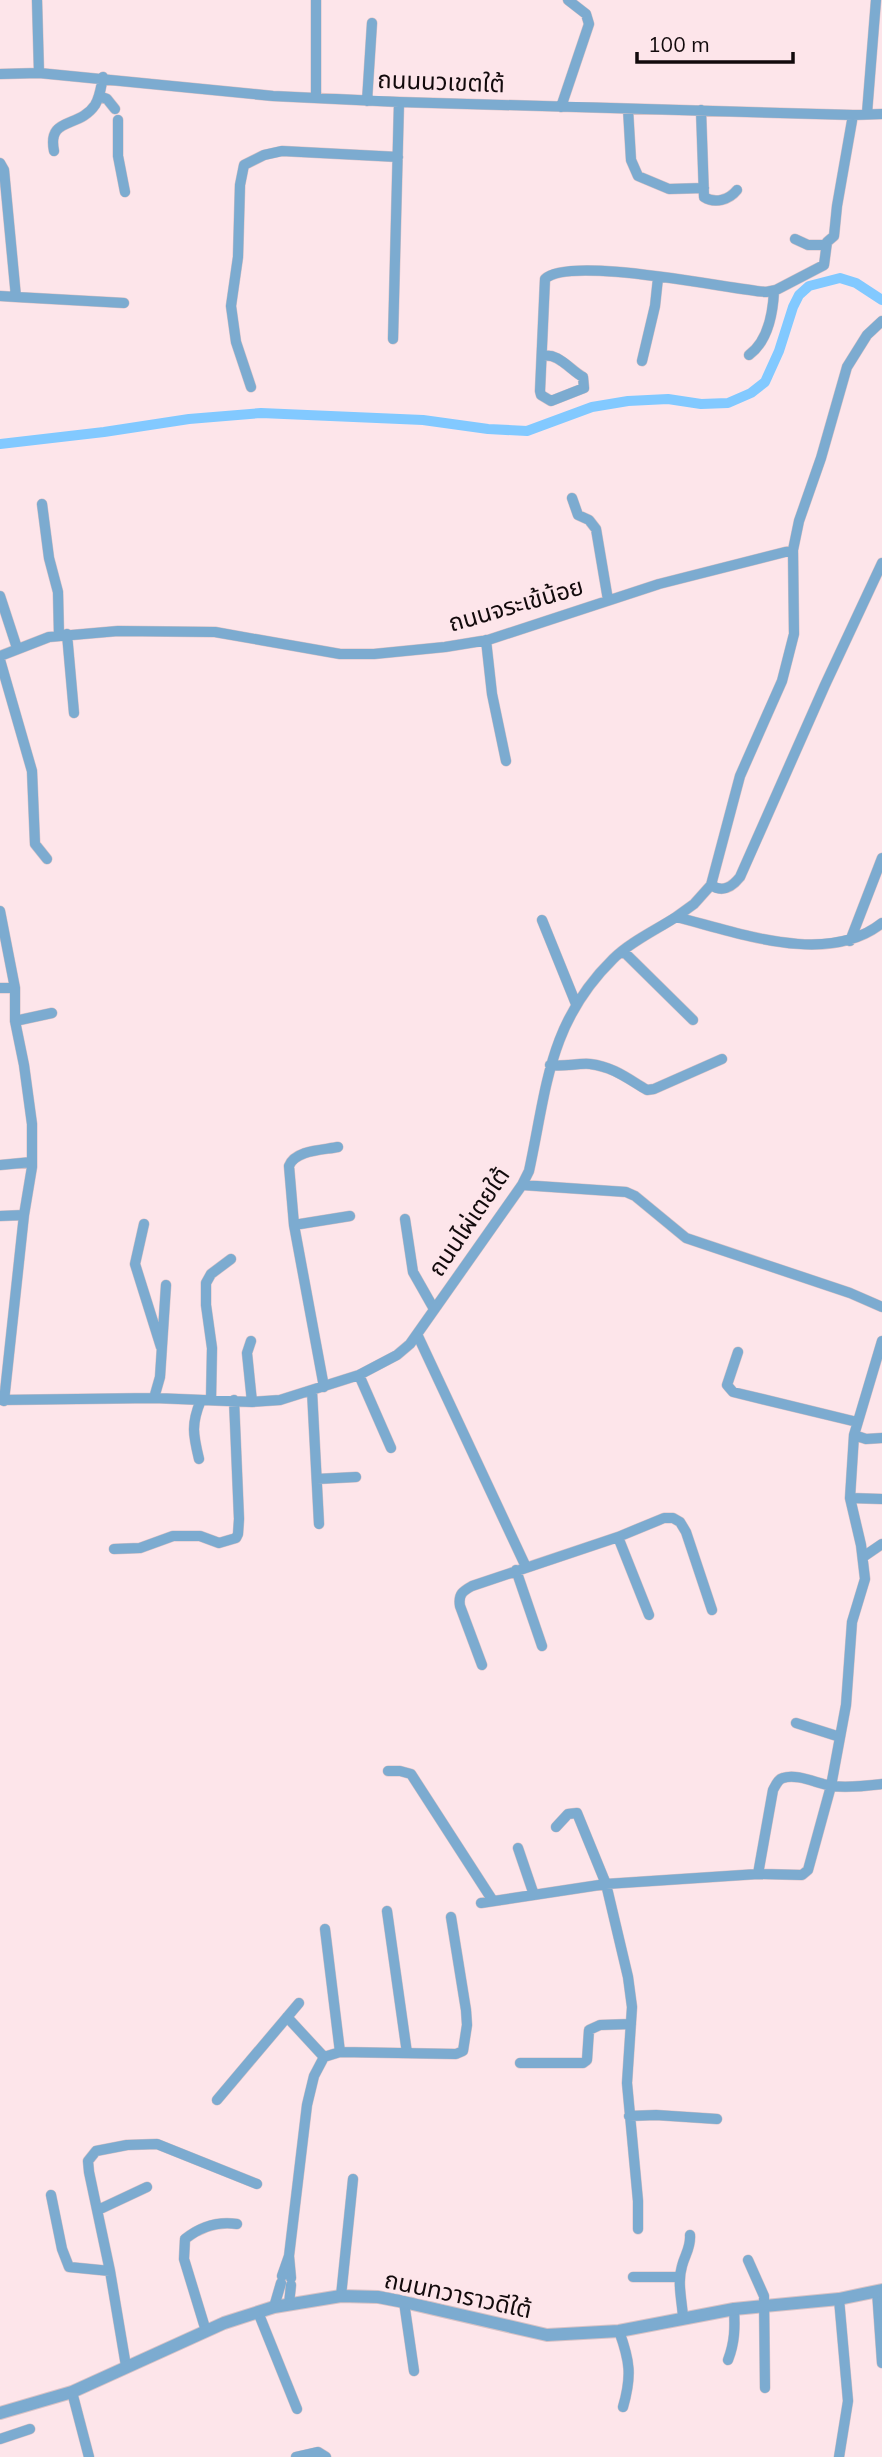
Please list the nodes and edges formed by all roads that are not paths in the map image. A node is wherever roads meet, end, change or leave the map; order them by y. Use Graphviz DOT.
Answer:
graph roads {
  1 [pos="37,0"];
  2 [pos="316,0"];
  3 [pos="568,0"];
  4 [pos="876,0"];
  5 [pos="372,23"];
  6 [pos="39,73"];
  7 [pos="0,74"];
  8 [pos="103,77"];
  9 [pos="99,96"];
  10 [pos="316,98"];
  11 [pos="367,101"];
  12 [pos="400,102"];
  13 [pos="561,107"];
  14 [pos="628,108"];
  15 [pos="115,109"];
  16 [pos="701,110"];
  17 [pos="867,113"];
  18 [pos="882,114"];
  19 [pos="853,115"];
  20 [pos="118,120"];
  21 [pos="54,151"];
  22 [pos="398,157"];
  23 [pos="0,163"];
  24 [pos="704,188"];
  25 [pos="737,190"];
  26 [pos="125,192"];
  27 [pos="795,239"];
  28 [pos="826,245"];
  29 [pos="658,278"];
  30 [pos="774,291"];
  31 [pos="0,296"];
  32 [pos="16,297"];
  33 [pos="124,303"];
  34 [pos="880,323"];
  35 [pos="393,338"];
  36 [pos="542,355"];
  37 [pos="749,355"];
  38 [pos="642,361"];
  39 [pos="251,387"];
  40 [pos="572,498"];
  41 [pos="42,504"];
  42 [pos="793,550"];
  43 [pos="882,563"];
  44 [pos="0,596"];
  45 [pos="608,600"];
  46 [pos="63,635"];
  47 [pos="486,640"];
  48 [pos="17,648"];
  49 [pos="0,658"];
  50 [pos="74,713"];
  51 [pos="506,761"];
  52 [pos="882,858"];
  53 [pos="47,859"];
  54 [pos="711,886"];
  55 [pos="0,911"];
  56 [pos="676,917"];
  57 [pos="542,920"];
  58 [pos="882,923"];
  59 [pos="850,941"];
  60 [pos="623,951"];
  61 [pos="0,988"];
  62 [pos="15,988"];
  63 [pos="576,1004"];
  64 [pos="52,1013"];
  65 [pos="693,1020"];
  66 [pos="15,1021"];
  67 [pos="722,1059"];
  68 [pos="550,1065"];
  69 [pos="338,1147"];
  70 [pos="32,1161"];
  71 [pos="0,1165"];
  72 [pos="522,1185"];
  73 [pos="24,1215"];
  74 [pos="0,1216"];
  75 [pos="350,1216"];
  76 [pos="405,1219"];
  77 [pos="144,1224"];
  78 [pos="294,1224"];
  79 [pos="231,1259"];
  80 [pos="166,1285"];
  81 [pos="882,1307"];
  82 [pos="435,1309"];
  83 [pos="417,1334"];
  84 [pos="251,1341"];
  85 [pos="882,1341"];
  86 [pos="161,1347"];
  87 [pos="738,1352"];
  88 [pos="359,1375"];
  89 [pos="324,1387"];
  90 [pos="312,1391"];
  91 [pos="154,1398"];
  92 [pos="2,1400"];
  93 [pos="206,1400"];
  94 [pos="234,1400"];
  95 [pos="252,1402"];
  96 [pos="857,1422"];
  97 [pos="854,1435"];
  98 [pos="882,1438"];
  99 [pos="391,1448"];
  100 [pos="199,1459"];
  101 [pos="356,1477"];
  102 [pos="317,1479"];
  103 [pos="850,1498"];
  104 [pos="882,1499"];
  105 [pos="319,1524"];
  106 [pos="618,1537"];
  107 [pos="882,1544"];
  108 [pos="114,1549"];
  109 [pos="863,1557"];
  110 [pos="521,1568"];
  111 [pos="712,1610"];
  112 [pos="649,1615"];
  113 [pos="542,1646"];
  114 [pos="482,1665"];
  115 [pos="796,1723"];
  116 [pos="840,1737"];
  117 [pos="388,1771"];
  118 [pos="882,1784"];
  119 [pos="831,1786"];
  120 [pos="556,1827"];
  121 [pos="518,1848"];
  122 [pos="758,1874"];
  123 [pos="606,1884"];
  124 [pos="534,1895"];
  125 [pos="493,1901"];
  126 [pos="481,1903"];
  127 [pos="387,1911"];
  128 [pos="451,1917"];
  129 [pos="325,1929"];
  130 [pos="299,2003"];
  131 [pos="287,2017"];
  132 [pos="631,2024"];
  133 [pos="340,2052"];
  134 [pos="407,2053"];
  135 [pos="324,2057"];
  136 [pos="520,2063"];
  137 [pos="217,2100"];
  138 [pos="629,2116"];
  139 [pos="717,2119"];
  140 [pos="353,2179"];
  141 [pos="257,2184"];
  142 [pos="147,2188"];
  143 [pos="51,2194"];
  144 [pos="98,2210"];
  145 [pos="237,2224"];
  146 [pos="638,2229"];
  147 [pos="690,2235"];
  148 [pos="748,2260"];
  149 [pos="110,2271"];
  150 [pos="633,2277"];
  151 [pos="680,2277"];
  152 [pos="286,2281"];
  153 [pos="879,2291"];
  154 [pos="341,2296"];
  155 [pos="839,2299"];
  156 [pos="404,2302"];
  157 [pos="289,2304"];
  158 [pos="765,2306"];
  159 [pos="274,2307"];
  160 [pos="734,2309"];
  161 [pos="258,2312"];
  162 [pos="683,2317"];
  163 [pos="206,2331"];
  164 [pos="619,2331"];
  165 [pos="728,2360"];
  166 [pos="882,2363"];
  167 [pos="125,2367"];
  168 [pos="414,2371"];
  169 [pos="765,2388"];
  170 [pos="72,2392"];
  171 [pos="623,2407"];
  172 [pos="297,2409"];
  173 [pos="0,2413"];
  174 [pos="30,2429"];
  175 [pos="0,2439"];
  176 [pos="89,2457"];
  177 [pos="296,2457"];
  178 [pos="326,2457"];
  179 [pos="839,2457"];
  1 -- 6 [label="street"];
  2 -- 10 [label="street"];
  3 -- 13 [label="street"];
  4 -- 17 [label="street"];
  5 -- 11 [label="street"];
  6 -- 7 [label="street, ถนนนวเขตใต้"];
  6 -- 8 [label="street, ถนนนวเขตใต้"];
  8 -- 9 [label="street"];
  8 -- 10 [label="street, ถนนนวเขตใต้"];
  9 -- 15 [label="street"];
  9 -- 21 [label="street"];
  10 -- 11 [label="street, ถนนนวเขตใต้"];
  11 -- 12 [label="street, ถนนนวเขตใต้"];
  12 -- 13 [label="street, ถนนนวเขตใต้"];
  12 -- 22 [label="street"];
  13 -- 14 [label="street, ถนนนวเขตใต้"];
  14 -- 16 [label="street, ถนนนวเขตใต้"];
  14 -- 24 [label="street"];
  16 -- 19 [label="street, ถนนนวเขตใต้"];
  16 -- 24 [label="street"];
  17 -- 18 [label="street, ถนนนวเขตใต้"];
  17 -- 19 [label="street, ถนนนวเขตใต้"];
  19 -- 28 [label="street"];
  20 -- 26 [label="street"];
  22 -- 35 [label="street"];
  22 -- 39 [label="street"];
  23 -- 32 [label="street"];
  24 -- 25 [label="street"];
  27 -- 28 [label="street"];
  28 -- 30 [label="street"];
  29 -- 30 [label="street"];
  29 -- 36 [label="street"];
  29 -- 38 [label="street"];
  30 -- 37 [label="street"];
  31 -- 32 [label="street"];
  32 -- 33 [label="street"];
  34 -- 42 [label="street"];
  36 -- 36 [label="street"];
  40 -- 45 [label="street"];
  41 -- 46 [label="street"];
  42 -- 45 [label="street, ถนนจระเข้น้อย"];
  42 -- 54 [label="street"];
  43 -- 54 [label="street"];
  44 -- 48 [label="street"];
  45 -- 47 [label="street, ถนนจระเข้น้อย"];
  46 -- 47 [label="street, ถนนจระเข้น้อย"];
  46 -- 48 [label="street, ถนนจระเข้น้อย"];
  46 -- 50 [label="street"];
  47 -- 51 [label="street"];
  48 -- 49 [label="street, ถนนจระเข้น้อย"];
  49 -- 53 [label="street"];
  52 -- 59 [label="street"];
  54 -- 56 [label="street, ถนนไผ่เตยใต้"];
  55 -- 62 [label="street"];
  56 -- 59 [label="street"];
  56 -- 60 [label="street, ถนนไผ่เตยใต้"];
  57 -- 63 [label="street"];
  58 -- 59 [label="street"];
  60 -- 63 [label="street, ถนนไผ่เตยใต้"];
  60 -- 65 [label="street"];
  61 -- 62 [label="street"];
  62 -- 66 [label="street"];
  63 -- 68 [label="street, ถนนไผ่เตยใต้"];
  64 -- 66 [label="street"];
  66 -- 70 [label="street"];
  67 -- 68 [label="street"];
  68 -- 72 [label="street, ถนนไผ่เตยใต้"];
  69 -- 78 [label="street"];
  70 -- 71 [label="street"];
  70 -- 73 [label="street"];
  72 -- 81 [label="street"];
  72 -- 82 [label="street, ถนนไผ่เตยใต้"];
  73 -- 74 [label="street"];
  73 -- 92 [label="street"];
  75 -- 78 [label="street"];
  76 -- 82 [label="street"];
  77 -- 86 [label="street"];
  78 -- 89 [label="street"];
  79 -- 93 [label="street"];
  80 -- 86 [label="street"];
  82 -- 83 [label="street, ถนนไผ่เตยใต้"];
  83 -- 88 [label="street, ถนนไผ่เตยใต้"];
  83 -- 110 [label="street"];
  84 -- 95 [label="street"];
  85 -- 96 [label="street"];
  86 -- 91 [label="street"];
  87 -- 96 [label="street"];
  88 -- 89 [label="street, ถนนไผ่เตยใต้"];
  88 -- 99 [label="street"];
  89 -- 90 [label="street, ถนนไผ่เตยใต้"];
  90 -- 95 [label="street, ถนนไผ่เตยใต้"];
  90 -- 102 [label="street"];
  91 -- 92 [label="street, ถนนไผ่เตยใต้"];
  91 -- 93 [label="street, ถนนไผ่เตยใต้"];
  93 -- 94 [label="street, ถนนไผ่เตยใต้"];
  93 -- 100 [label="street"];
  94 -- 95 [label="street, ถนนไผ่เตยใต้"];
  94 -- 108 [label="street"];
  96 -- 97 [label="street"];
  97 -- 98 [label="street"];
  97 -- 103 [label="street"];
  101 -- 102 [label="street"];
  102 -- 105 [label="street"];
  103 -- 104 [label="street"];
  103 -- 109 [label="street"];
  106 -- 110 [label="street"];
  106 -- 111 [label="street"];
  106 -- 112 [label="street"];
  107 -- 109 [label="street"];
  109 -- 116 [label="street"];
  110 -- 113 [label="street"];
  110 -- 114 [label="street"];
  115 -- 116 [label="street"];
  116 -- 119 [label="street"];
  117 -- 125 [label="street"];
  118 -- 119 [label="street"];
  119 -- 122 [label="street"];
  119 -- 122 [label="street"];
  120 -- 123 [label="street"];
  121 -- 124 [label="street"];
  122 -- 123 [label="street"];
  123 -- 124 [label="street"];
  123 -- 132 [label="street"];
  124 -- 125 [label="street"];
  125 -- 126 [label="street"];
  127 -- 134 [label="street"];
  128 -- 134 [label="street"];
  129 -- 133 [label="street"];
  130 -- 131 [label="street"];
  131 -- 135 [label="street"];
  131 -- 137 [label="street"];
  132 -- 136 [label="street"];
  132 -- 138 [label="street"];
  133 -- 134 [label="street"];
  133 -- 135 [label="street"];
  135 -- 152 [label="street"];
  138 -- 139 [label="street"];
  138 -- 146 [label="street"];
  140 -- 154 [label="street"];
  141 -- 144 [label="street"];
  142 -- 144 [label="street"];
  143 -- 149 [label="street"];
  144 -- 149 [label="street"];
  145 -- 163 [label="street"];
  147 -- 151 [label="street"];
  148 -- 158 [label="street"];
  149 -- 167 [label="street"];
  150 -- 151 [label="street"];
  151 -- 162 [label="street"];
  152 -- 157 [label="street"];
  152 -- 159 [label="street"];
  153 -- 155 [label="street, ถนนทวาราวดีใต้"];
  153 -- 166 [label="street"];
  154 -- 156 [label="street, ถนนทวาราวดีใต้"];
  154 -- 157 [label="street, ถนนทวาราวดีใต้"];
  155 -- 158 [label="street, ถนนทวาราวดีใต้"];
  155 -- 179 [label="street"];
  156 -- 164 [label="street, ถนนทวาราวดีใต้"];
  156 -- 168 [label="street"];
  157 -- 159 [label="street, ถนนทวาราวดีใต้"];
  158 -- 160 [label="street, ถนนทวาราวดีใต้"];
  158 -- 169 [label="street"];
  159 -- 161 [label="street, ถนนทวาราวดีใต้"];
  160 -- 162 [label="street, ถนนทวาราวดีใต้"];
  160 -- 165 [label="street"];
  161 -- 163 [label="street, ถนนทวาราวดีใต้"];
  161 -- 172 [label="street"];
  162 -- 164 [label="street, ถนนทวาราวดีใต้"];
  163 -- 167 [label="street, ถนนทวาราวดีใต้"];
  164 -- 171 [label="street"];
  167 -- 170 [label="street, ถนนทวาราวดีใต้"];
  170 -- 173 [label="street, ถนนทวาราวดีใต้"];
  170 -- 176 [label="street"];
  174 -- 175 [label="street"];
  177 -- 178 [label="street"];
}
